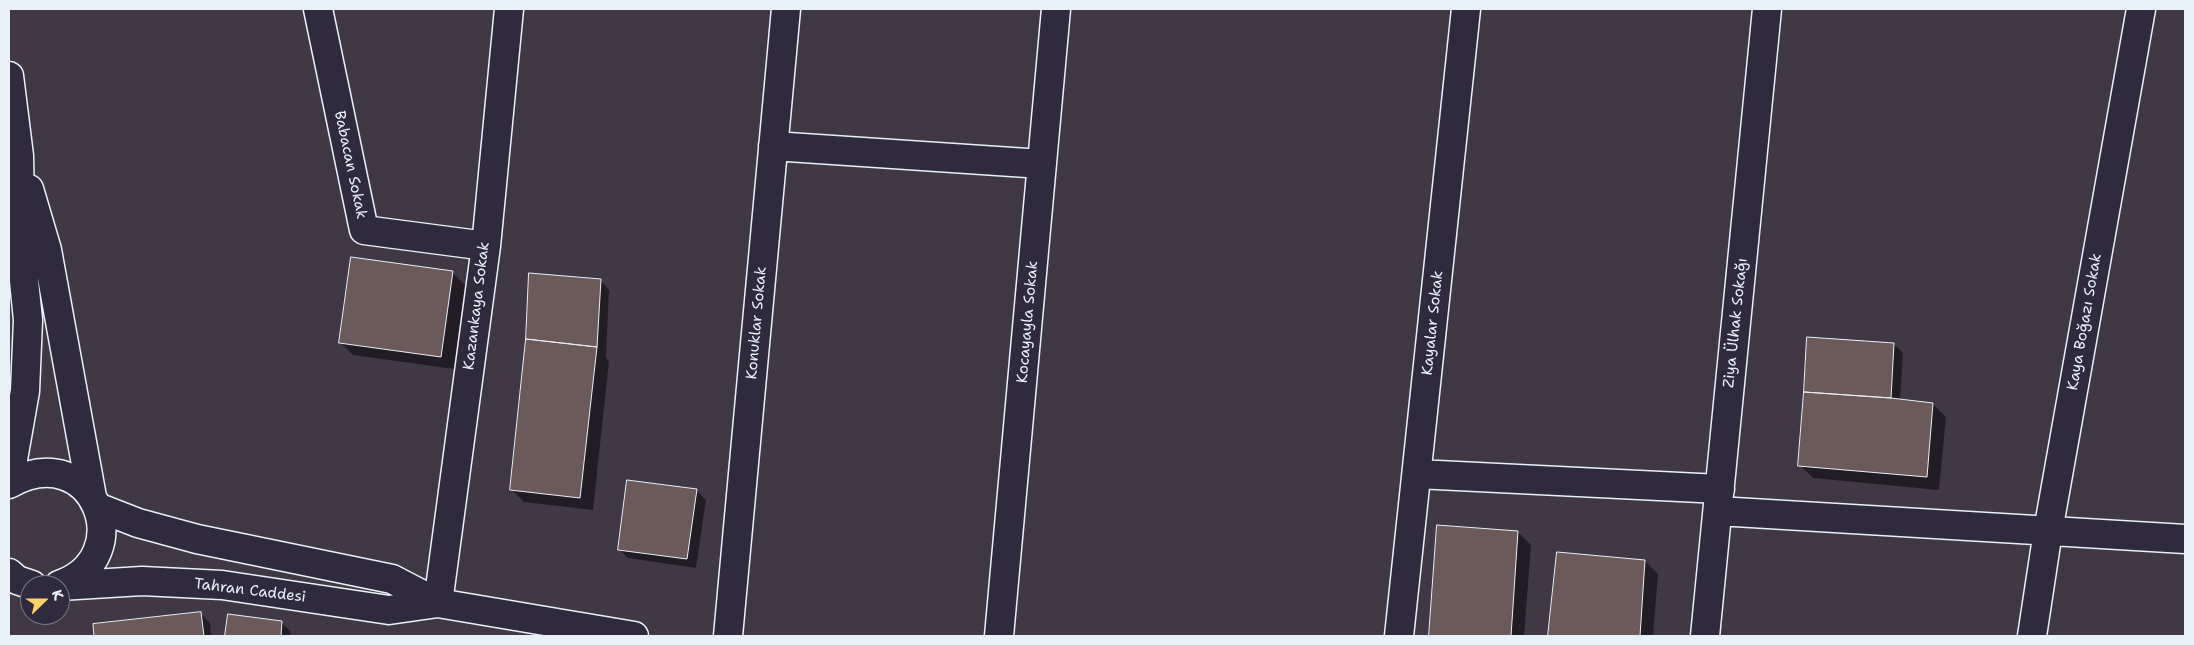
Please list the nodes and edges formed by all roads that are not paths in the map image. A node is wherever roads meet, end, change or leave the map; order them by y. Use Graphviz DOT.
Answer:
graph roads {
  1 [pos="318,9"];
  2 [pos="509,9"];
  3 [pos="786,9"];
  4 [pos="1056,9"];
  5 [pos="1466,9"];
  6 [pos="1767,9"];
  7 [pos="2140,9"];
  8 [pos="9,76"];
  9 [pos="773,146"];
  10 [pos="19,156"];
  11 [pos="1042,164"];
  12 [pos="486,246"];
  13 [pos="1417,474"];
  14 [pos="9,483"];
  15 [pos="1719,500"];
  16 [pos="94,502"];
  17 [pos="2048,531"];
  18 [pos="2185,540"];
  19 [pos="70,580"];
  20 [pos="70,585"];
  21 [pos="438,603"];
  22 [pos="634,636"];
  23 [pos="728,636"];
  24 [pos="999,636"];
  25 [pos="1400,636"];
  26 [pos="1705,636"];
  27 [pos="2032,636"];
  1 -- 12 [label="street, Babacan Sokak"];
  2 -- 12 [label="street, Kazankaya Sokak"];
  3 -- 9 [label="street, Konuklar Sokak"];
  4 -- 11 [label="street, Kocayayla Sokak"];
  5 -- 13 [label="street, Kayalar Sokak"];
  6 -- 15 [label="street, Ziya Ülhak Sokağı"];
  7 -- 17 [label="street, Kaya Boğazı Sokak"];
  8 -- 10 [label="street"];
  9 -- 11 [label="street"];
  9 -- 23 [label="street, Konuklar Sokak"];
  10 -- 14 [label="street"];
  10 -- 16 [label="street"];
  11 -- 24 [label="street, Kocayayla Sokak"];
  12 -- 21 [label="street, Kazankaya Sokak"];
  13 -- 15 [label="street"];
  13 -- 25 [label="street, Kayalar Sokak"];
  14 -- 16 [label="street"];
  15 -- 17 [label="street"];
  15 -- 26 [label="street, Ziya Ülhak Sokağı"];
  16 -- 19 [label="street"];
  16 -- 21 [label="street, Tahran Caddesi"];
  17 -- 18 [label="street"];
  17 -- 27 [label="street, Kaya Boğazı Sokak"];
  20 -- 21 [label="street, Tahran Caddesi"];
  21 -- 22 [label="street, Tahran Caddesi"];
}
